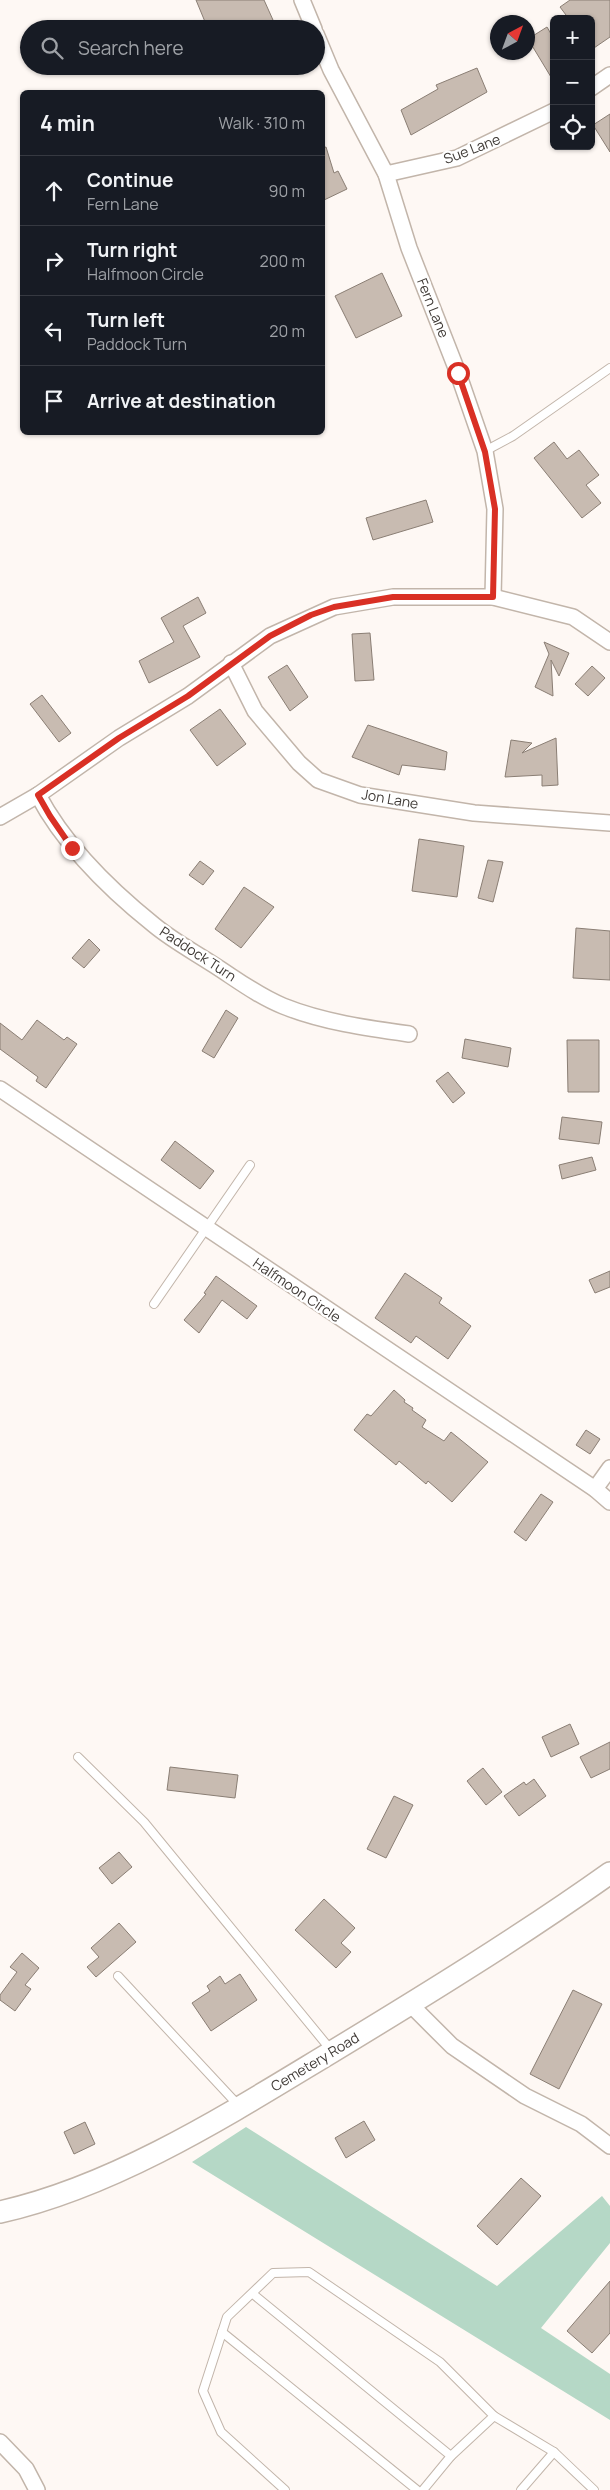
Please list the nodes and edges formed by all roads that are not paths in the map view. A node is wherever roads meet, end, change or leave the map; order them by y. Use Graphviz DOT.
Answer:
graph roads {
  1 [pos="302,0"];
  2 [pos="310,20"];
  3 [pos="325,56"];
  4 [pos="610,75"];
  5 [pos="595,85"];
  6 [pos="550,113"];
  7 [pos="386,174"];
  8 [pos="610,368"];
  9 [pos="485,452"];
  10 [pos="493,597"];
  11 [pos="610,642"];
  12 [pos="231,663"];
  13 [pos="38,795"];
  14 [pos="0,817"];
  15 [pos="610,823"];
  16 [pos="409,1034"];
  17 [pos="0,1089"];
  18 [pos="250,1165"];
  19 [pos="206,1228"];
  20 [pos="154,1304"];
  21 [pos="610,1468"];
  22 [pos="595,1489"];
  23 [pos="610,1502"];
  24 [pos="78,1756"];
  25 [pos="610,1873"];
  26 [pos="118,1976"];
  27 [pos="410,2004"];
  28 [pos="332,2052"];
  29 [pos="240,2108"];
  30 [pos="610,2146"];
  31 [pos="0,2212"];
  32 [pos="253,2294"];
  33 [pos="222,2332"];
  34 [pos="494,2416"];
  35 [pos="0,2442"];
  36 [pos="554,2452"];
  37 [pos="451,2456"];
  38 [pos="37,2490"];
  39 [pos="285,2490"];
  40 [pos="417,2490"];
  41 [pos="423,2490"];
  42 [pos="521,2490"];
  43 [pos="594,2490"];
  1 -- 2 [label="street"];
  3 -- 7 [label="street, Fern Lane"];
  4 -- 5 [label="street"];
  6 -- 7 [label="street, Sue Lane"];
  7 -- 9 [label="street, Fern Lane"];
  8 -- 9 [label="lane"];
  9 -- 10 [label="street, Fern Lane"];
  10 -- 11 [label="street"];
  10 -- 12 [label="street"];
  12 -- 13 [label="street"];
  12 -- 15 [label="street, Jon Lane"];
  13 -- 14 [label="street"];
  13 -- 16 [label="street, Paddock Turn"];
  17 -- 19 [label="street, Halfmoon Circle"];
  18 -- 19 [label="lane"];
  19 -- 20 [label="lane"];
  19 -- 22 [label="street, Halfmoon Circle"];
  21 -- 22 [label="street"];
  22 -- 23 [label="street, Halfmoon Circle"];
  24 -- 28 [label="lane"];
  25 -- 27 [label="street, Cemetery Road"];
  26 -- 29 [label="lane"];
  27 -- 28 [label="street, Cemetery Road"];
  27 -- 30 [label="street"];
  28 -- 29 [label="street, Cemetery Road"];
  29 -- 31 [label="street, Cemetery Road"];
  32 -- 33 [label="lane"];
  32 -- 34 [label="lane"];
  32 -- 37 [label="lane"];
  33 -- 39 [label="lane"];
  33 -- 40 [label="lane"];
  34 -- 36 [label="lane"];
  34 -- 37 [label="lane"];
  35 -- 38 [label="street"];
  36 -- 42 [label="lane"];
  36 -- 43 [label="lane"];
  37 -- 41 [label="lane"];
}
